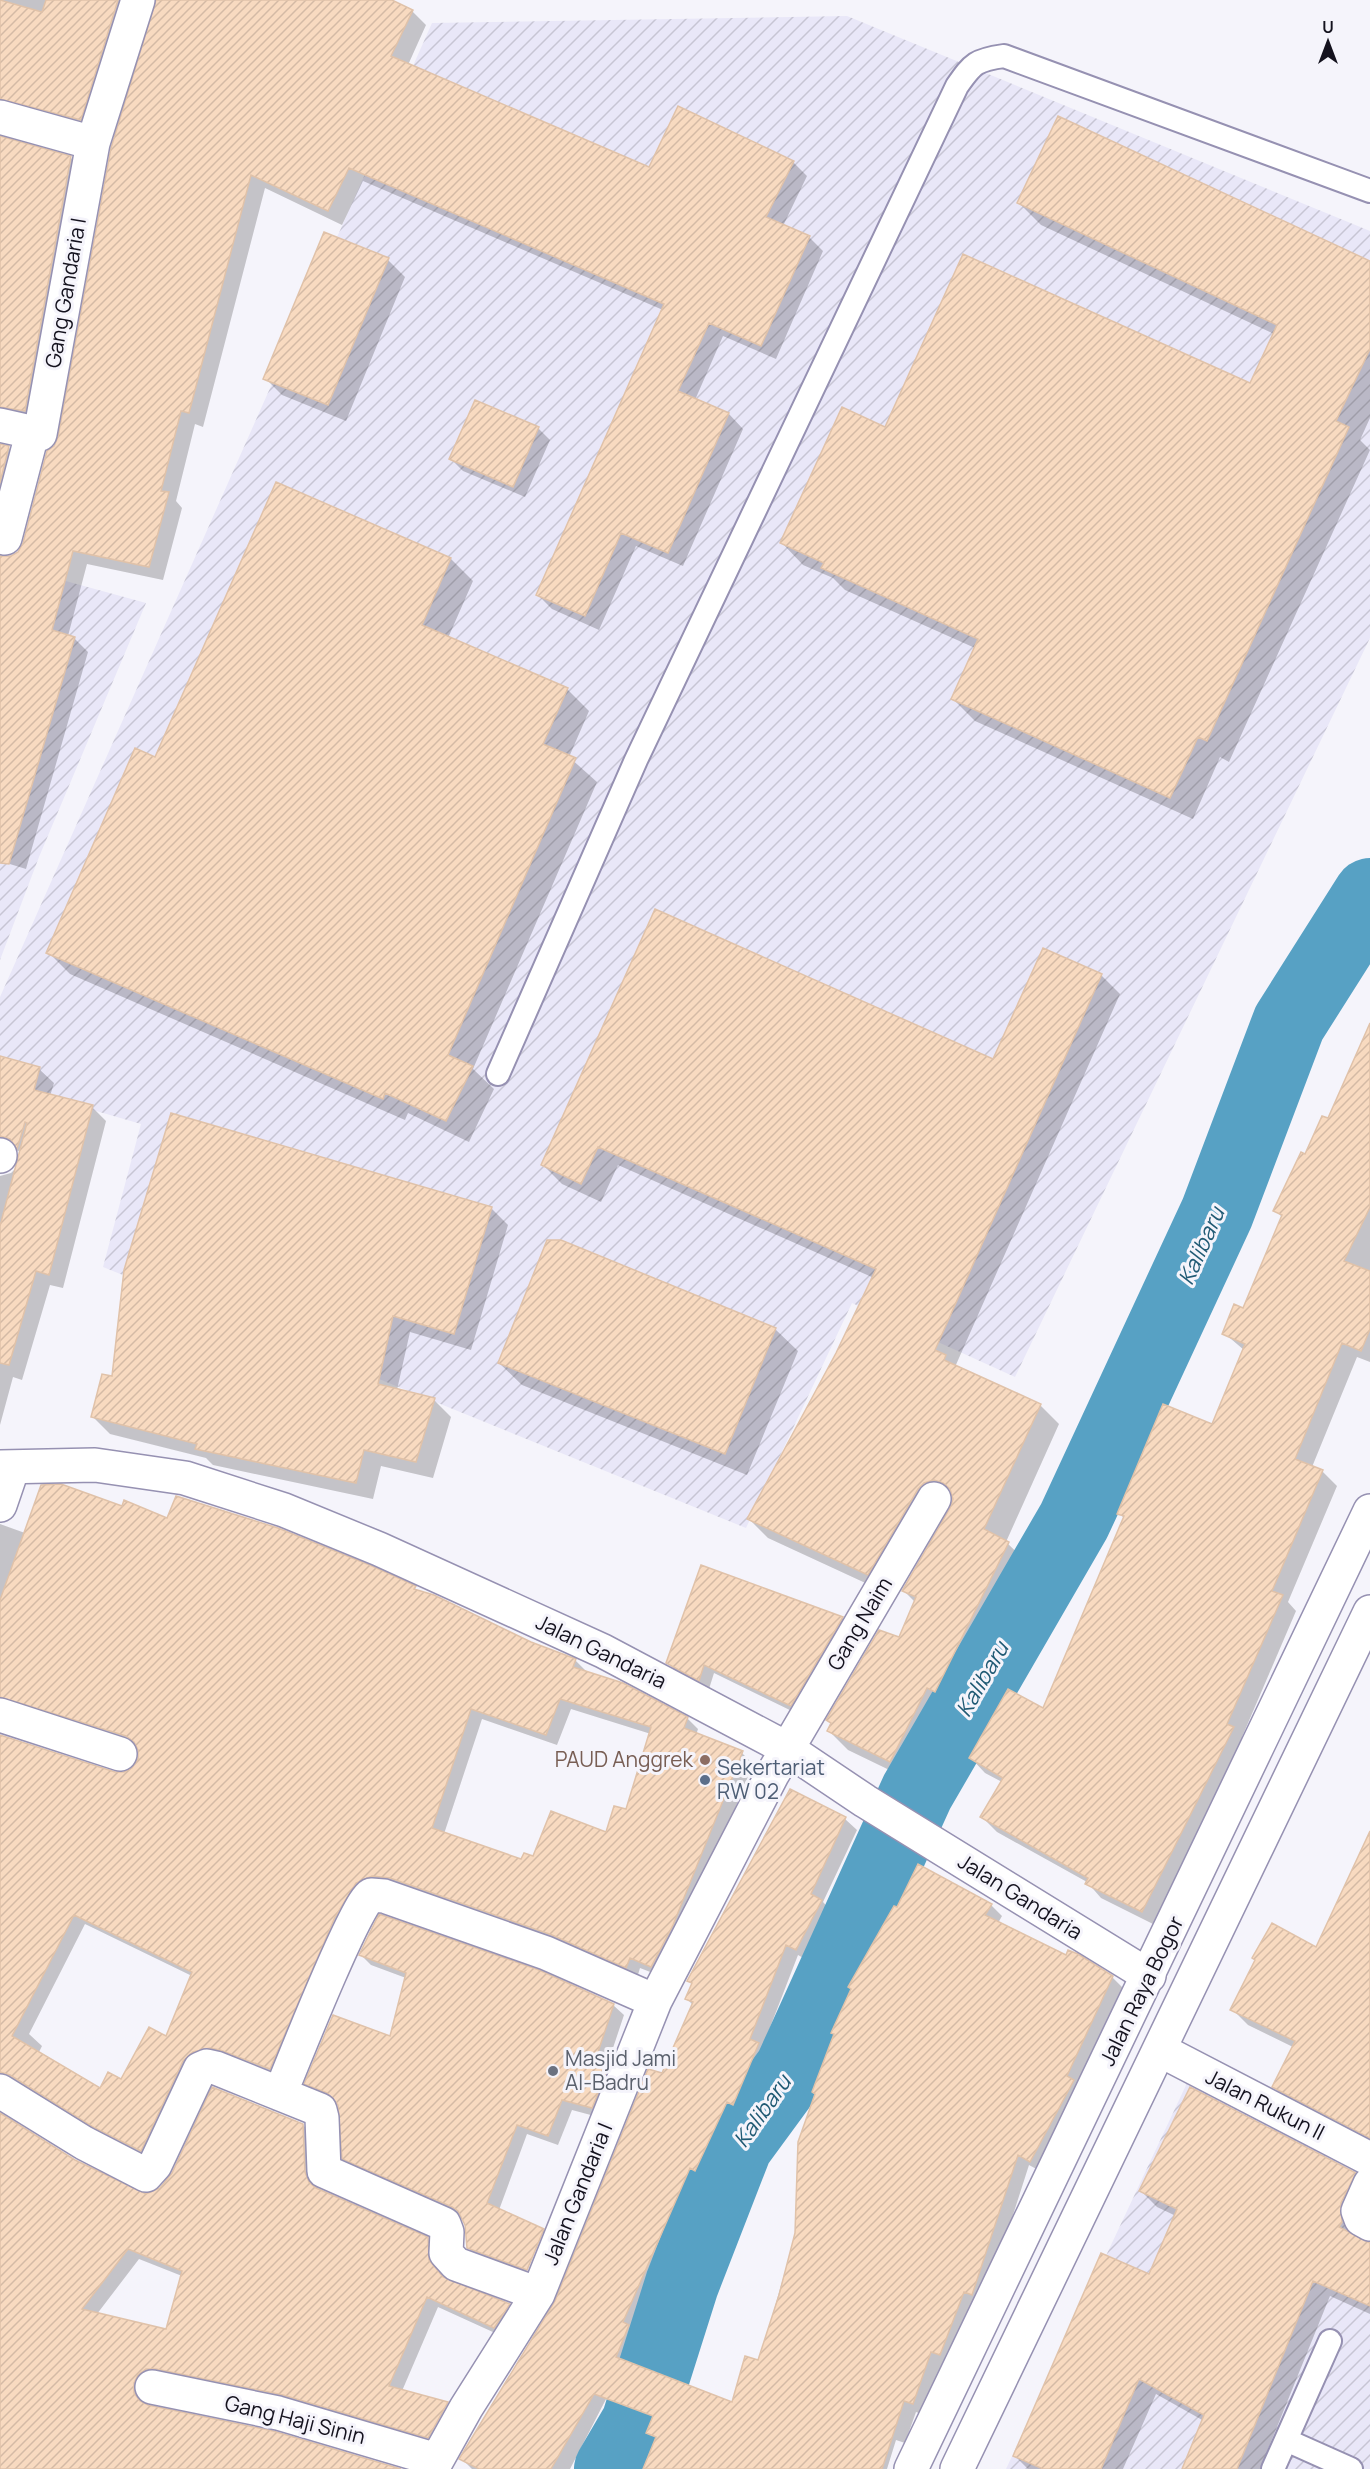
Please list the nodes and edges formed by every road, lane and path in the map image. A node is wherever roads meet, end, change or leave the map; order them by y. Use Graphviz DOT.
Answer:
graph roads {
  1 [pos="138,0"];
  2 [pos="0,117"];
  3 [pos="93,143"];
  4 [pos="1370,191"];
  5 [pos="0,425"];
  6 [pos="32,434"];
  7 [pos="5,538"];
  8 [pos="498,1074"];
  9 [pos="7,1467"];
  10 [pos="934,1499"];
  11 [pos="0,1505"];
  12 [pos="1370,1511"];
  13 [pos="1370,1612"];
  14 [pos="0,1715"];
  15 [pos="786,1748"];
  16 [pos="120,1754"];
  17 [pos="1149,1976"];
  18 [pos="655,2001"];
  19 [pos="1160,2050"];
  20 [pos="0,2091"];
  21 [pos="280,2094"];
  22 [pos="1370,2159"];
  23 [pos="1370,2184"];
  24 [pos="1370,2224"];
  25 [pos="538,2294"];
  26 [pos="1330,2341"];
  27 [pos="970,2348"];
  28 [pos="1008,2364"];
  29 [pos="152,2387"];
  30 [pos="1286,2440"];
  31 [pos="434,2464"];
  32 [pos="911,2469"];
  33 [pos="957,2469"];
  34 [pos="1273,2469"];
  35 [pos="1351,2469"];
  1 -- 3 [label="main road"];
  2 -- 3 [label="main road"];
  3 -- 6 [label="main road, Gang Gandaria I"];
  4 -- 8 [label="lane"];
  5 -- 6 [label="main road"];
  6 -- 7 [label="main road, Gang Gandaria I"];
  9 -- 11 [label="main road"];
  9 -- 15 [label="main road, Jalan Gandaria"];
  10 -- 15 [label="main road, Gang Naim"];
  12 -- 17 [label="main road, Jalan Raya Bogor"];
  13 -- 19 [label="main road, Jalan Raya Bogor"];
  14 -- 16 [label="main road"];
  15 -- 17 [label="main road, Jalan Gandaria"];
  15 -- 18 [label="main road, Jalan Gandaria I"];
  17 -- 27 [label="main road, Jalan Raya Bogor"];
  18 -- 21 [label="main road"];
  18 -- 25 [label="main road, Jalan Gandaria I"];
  19 -- 22 [label="main road, Jalan Rukun II"];
  19 -- 28 [label="main road, Jalan Raya Bogor"];
  20 -- 21 [label="main road"];
  21 -- 25 [label="main road"];
  23 -- 24 [label="main road"];
  25 -- 31 [label="main road, Jalan Gandaria I"];
  26 -- 30 [label="lane"];
  27 -- 28 [label="main road"];
  27 -- 32 [label="main road, Jalan Raya Bogor"];
  28 -- 33 [label="main road, Jalan Raya Bogor"];
  29 -- 31 [label="main road, Gang Haji Sinin"];
  30 -- 34 [label="lane"];
  30 -- 35 [label="lane"];
}
